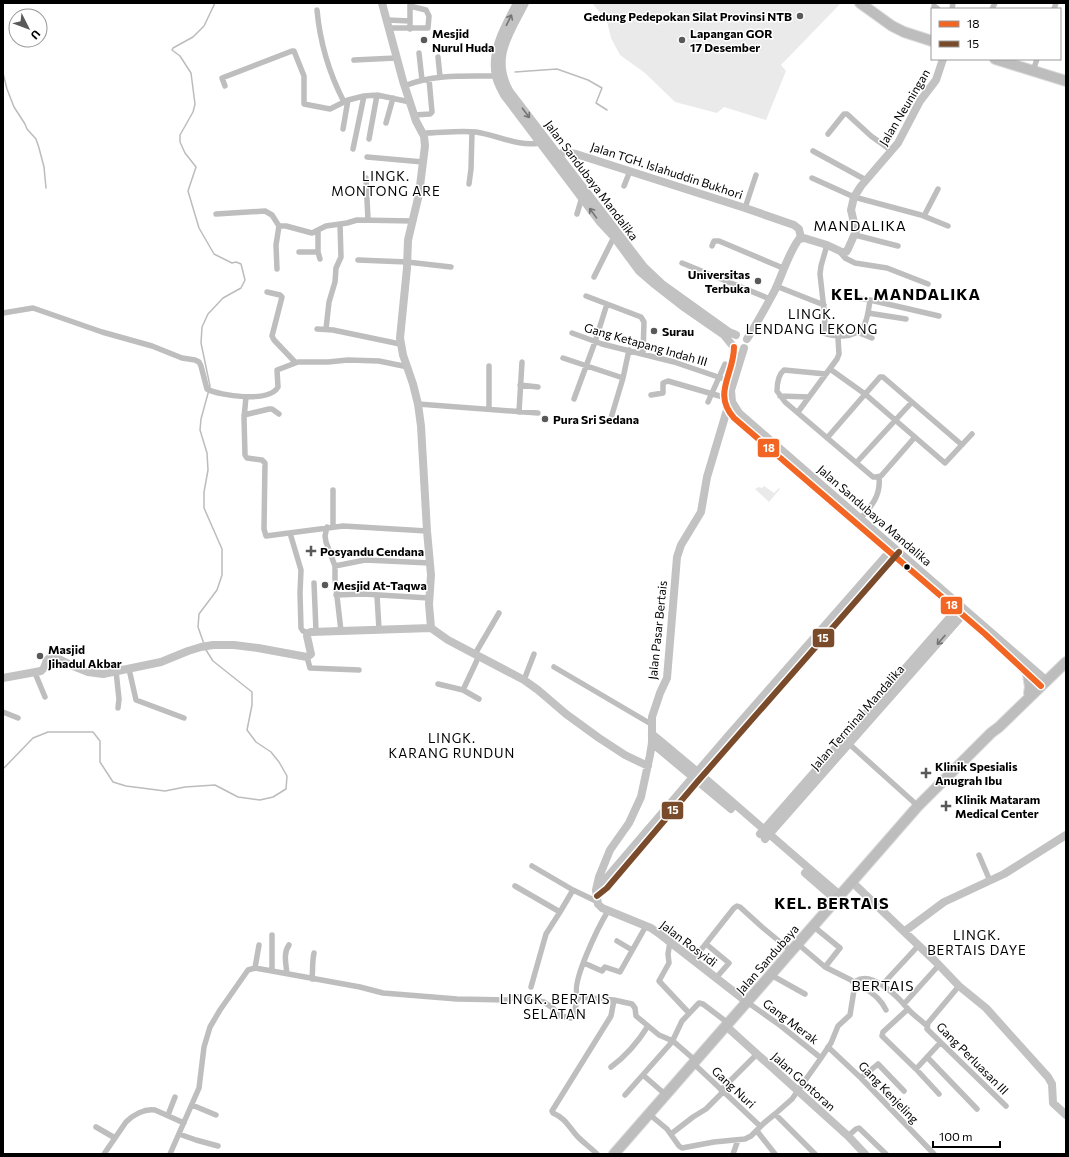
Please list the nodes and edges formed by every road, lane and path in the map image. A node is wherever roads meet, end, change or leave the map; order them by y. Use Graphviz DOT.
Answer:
graph roads {
  1 [pos="382,3"];
  2 [pos="517,3"];
  3 [pos="525,3"];
  4 [pos="860,3"];
  5 [pos="869,3"];
  6 [pos="410,4"];
  7 [pos="317,10"];
  8 [pos="410,20"];
  9 [pos="387,24"];
  10 [pos="410,28"];
  11 [pos="931,35"];
  12 [pos="931,41"];
  13 [pos="419,53"];
  14 [pos="438,57"];
  15 [pos="396,58"];
  16 [pos="354,60"];
  17 [pos="944,60"];
  18 [pos="1012,60"];
  19 [pos="1035,65"];
  20 [pos="1066,75"];
  21 [pos="496,76"];
  22 [pos="440,77"];
  23 [pos="429,79"];
  24 [pos="422,80"];
  25 [pos="1066,80"];
  26 [pos="225,86"];
  27 [pos="404,86"];
  28 [pos="377,95"];
  29 [pos="364,96"];
  30 [pos="393,98"];
  31 [pos="346,101"];
  32 [pos="410,102"];
  33 [pos="414,115"];
  34 [pos="386,123"];
  35 [pos="343,129"];
  36 [pos="472,132"];
  37 [pos="423,133"];
  38 [pos="828,134"];
  39 [pos="369,139"];
  40 [pos="539,143"];
  41 [pos="353,149"];
  42 [pos="813,151"];
  43 [pos="892,151"];
  44 [pos="552,152"];
  45 [pos="367,156"];
  46 [pos="423,162"];
  47 [pos="630,171"];
  48 [pos="756,175"];
  49 [pos="366,178"];
  50 [pos="812,178"];
  51 [pos="866,180"];
  52 [pos="469,184"];
  53 [pos="624,186"];
  54 [pos="938,189"];
  55 [pos="854,196"];
  56 [pos="582,197"];
  57 [pos="745,208"];
  58 [pos="216,214"];
  59 [pos="577,214"];
  60 [pos="924,216"];
  61 [pos="368,220"];
  62 [pos="413,221"];
  63 [pos="340,224"];
  64 [pos="279,226"];
  65 [pos="948,226"];
  66 [pos="318,230"];
  67 [pos="615,234"];
  68 [pos="855,235"];
  69 [pos="801,238"];
  70 [pos="827,245"];
  71 [pos="712,246"];
  72 [pos="898,246"];
  73 [pos="299,252"];
  74 [pos="318,252"];
  75 [pos="840,252"];
  76 [pos="320,259"];
  77 [pos="358,260"];
  78 [pos="407,262"];
  79 [pos="682,263"];
  80 [pos="451,267"];
  81 [pos="783,268"];
  82 [pos="277,269"];
  83 [pos="594,277"];
  84 [pos="928,284"];
  85 [pos="776,286"];
  86 [pos="267,292"];
  87 [pos="586,296"];
  88 [pos="770,298"];
  89 [pos="857,298"];
  90 [pos="870,300"];
  91 [pos="607,304"];
  92 [pos="824,305"];
  93 [pos="3,313"];
  94 [pos="868,313"];
  95 [pos="939,316"];
  96 [pos="906,319"];
  97 [pos="317,329"];
  98 [pos="326,329"];
  99 [pos="857,332"];
  100 [pos="572,333"];
  101 [pos="736,336"];
  102 [pos="838,338"];
  103 [pos="872,338"];
  104 [pos="747,339"];
  105 [pos="595,342"];
  106 [pos="400,344"];
  107 [pos="733,346"];
  108 [pos="744,348"];
  109 [pos="629,350"];
  110 [pos="643,354"];
  111 [pos="563,358"];
  112 [pos="295,362"];
  113 [pos="522,362"];
  114 [pos="725,364"];
  115 [pos="489,366"];
  116 [pos="587,366"];
  117 [pos="408,367"];
  118 [pos="830,369"];
  119 [pos="826,374"];
  120 [pos="623,378"];
  121 [pos="720,378"];
  122 [pos="520,386"];
  123 [pos="538,387"];
  124 [pos="709,394"];
  125 [pos="865,394"];
  126 [pos="651,395"];
  127 [pos="780,396"];
  128 [pos="246,397"];
  129 [pos="809,397"];
  130 [pos="724,398"];
  131 [pos="574,399"];
  132 [pos="708,402"];
  133 [pos="912,402"];
  134 [pos="418,404"];
  135 [pos="489,409"];
  136 [pos="727,410"];
  137 [pos="519,412"];
  138 [pos="798,412"];
  139 [pos="538,413"];
  140 [pos="279,414"];
  141 [pos="244,415"];
  142 [pos="611,418"];
  143 [pos="895,420"];
  144 [pos="757,433"];
  145 [pos="972,434"];
  146 [pos="827,438"];
  147 [pos="915,438"];
  148 [pos="962,445"];
  149 [pos="857,462"];
  150 [pos="801,472"];
  151 [pos="879,477"];
  152 [pos="333,490"];
  153 [pos="860,519"];
  154 [pos="330,527"];
  155 [pos="427,532"];
  156 [pos="290,533"];
  157 [pos="894,552"];
  158 [pos="430,564"];
  159 [pos="335,566"];
  160 [pos="314,583"];
  161 [pos="336,595"];
  162 [pos="377,596"];
  163 [pos="429,598"];
  164 [pos="962,610"];
  165 [pos="499,613"];
  166 [pos="431,628"];
  167 [pos="379,629"];
  168 [pos="341,631"];
  169 [pos="312,632"];
  170 [pos="534,654"];
  171 [pos="477,655"];
  172 [pos="307,657"];
  173 [pos="1066,661"];
  174 [pos="554,667"];
  175 [pos="129,669"];
  176 [pos="359,670"];
  177 [pos="116,671"];
  178 [pos="35,673"];
  179 [pos="1028,674"];
  180 [pos="3,678"];
  181 [pos="524,680"];
  182 [pos="1043,683"];
  183 [pos="438,684"];
  184 [pos="463,690"];
  185 [pos="1029,693"];
  186 [pos="45,697"];
  187 [pos="479,699"];
  188 [pos="118,708"];
  189 [pos="3,712"];
  190 [pos="18,718"];
  191 [pos="184,718"];
  192 [pos="652,724"];
  193 [pos="992,733"];
  194 [pos="652,738"];
  195 [pos="846,742"];
  196 [pos="648,766"];
  197 [pos="698,776"];
  198 [pos="918,806"];
  199 [pos="764,835"];
  200 [pos="1066,836"];
  201 [pos="979,855"];
  202 [pos="532,866"];
  203 [pos="852,882"];
  204 [pos="990,882"];
  205 [pos="515,886"];
  206 [pos="573,890"];
  207 [pos="597,896"];
  208 [pos="838,898"];
  209 [pos="608,911"];
  210 [pos="560,912"];
  211 [pos="646,926"];
  212 [pos="813,926"];
  213 [pos="905,931"];
  214 [pos="272,936"];
  215 [pos="617,941"];
  216 [pos="670,942"];
  217 [pos="706,944"];
  218 [pos="260,945"];
  219 [pos="289,945"];
  220 [pos="919,945"];
  221 [pos="794,948"];
  222 [pos="632,950"];
  223 [pos="314,952"];
  224 [pos="693,960"];
  225 [pos="584,963"];
  226 [pos="939,965"];
  227 [pos="825,967"];
  228 [pos="255,968"];
  229 [pos="272,971"];
  230 [pos="287,974"];
  231 [pos="770,975"];
  232 [pos="716,978"];
  233 [pos="312,979"];
  234 [pos="855,983"];
  235 [pos="882,985"];
  236 [pos="958,986"];
  237 [pos="532,987"];
  238 [pos="805,994"];
  239 [pos="578,998"];
  240 [pos="614,1000"];
  241 [pos="747,1002"];
  242 [pos="906,1006"];
  243 [pos="886,1010"];
  244 [pos="689,1013"];
  245 [pos="727,1025"];
  246 [pos="648,1026"];
  247 [pos="927,1026"];
  248 [pos="673,1040"];
  249 [pos="940,1043"];
  250 [pos="828,1047"];
  251 [pos="756,1054"];
  252 [pos="927,1057"];
  253 [pos="821,1058"];
  254 [pos="695,1062"];
  255 [pos="611,1067"];
  256 [pos="916,1069"];
  257 [pos="643,1075"];
  258 [pos="861,1078"];
  259 [pos="722,1091"];
  260 [pos="904,1091"];
  261 [pos="798,1092"];
  262 [pos="938,1094"];
  263 [pos="625,1095"];
  264 [pos="666,1095"];
  265 [pos="176,1097"];
  266 [pos="192,1105"];
  267 [pos="1006,1106"];
  268 [pos="977,1109"];
  269 [pos="649,1114"];
  270 [pos="776,1114"];
  271 [pos="168,1115"];
  272 [pos="1066,1115"];
  273 [pos="216,1116"];
  274 [pos="184,1123"];
  275 [pos="96,1127"];
  276 [pos="759,1129"];
  277 [pos="178,1134"];
  278 [pos="671,1134"];
  279 [pos="848,1136"];
  280 [pos="115,1138"];
  281 [pos="738,1140"];
  282 [pos="218,1146"];
  283 [pos="104,1154"];
  284 [pos="170,1154"];
  285 [pos="597,1154"];
  286 [pos="614,1154"];
  287 [pos="733,1154"];
  288 [pos="774,1154"];
  289 [pos="815,1154"];
  290 [pos="865,1154"];
  291 [pos="886,1154"];
  292 [pos="934,1154"];
  1 -- 9 [label="street"];
  21 -- 2 [label="street, one-way"];
  3 -- 44 [label="street, Jalan Sandubaya Mandalika, one-way"];
  4 -- 12 [label="highway"];
  5 -- 11 [label="highway"];
  6 -- 8 [label="street"];
  6 -- 10 [label="street"];
  7 -- 31 [label="street"];
  8 -- 9 [label="street"];
  8 -- 10 [label="street"];
  9 -- 10 [label="street"];
  9 -- 15 [label="street"];
  13 -- 24 [label="street"];
  14 -- 22 [label="street"];
  15 -- 16 [label="street"];
  15 -- 27 [label="street"];
  17 -- 43 [label="street, Jalan Neuningan"];
  18 -- 19 [label="highway"];
  19 -- 20 [label="highway"];
  19 -- 25 [label="highway"];
  21 -- 22 [label="street"];
  21 -- 40 [label="street"];
  22 -- 23 [label="street"];
  23 -- 24 [label="street"];
  23 -- 33 [label="street"];
  24 -- 27 [label="street"];
  26 -- 31 [label="street"];
  27 -- 32 [label="street"];
  28 -- 29 [label="street"];
  28 -- 30 [label="street"];
  28 -- 39 [label="street"];
  29 -- 31 [label="street"];
  29 -- 41 [label="street"];
  30 -- 32 [label="street"];
  30 -- 34 [label="street"];
  31 -- 35 [label="street"];
  32 -- 33 [label="street"];
  33 -- 37 [label="street"];
  36 -- 37 [label="street"];
  36 -- 40 [label="street"];
  36 -- 52 [label="street"];
  37 -- 46 [label="street"];
  38 -- 43 [label="street"];
  40 -- 44 [label="street"];
  42 -- 51 [label="street"];
  43 -- 51 [label="street, Jalan Neuningan"];
  44 -- 47 [label="street, Jalan TGH. Islahuddin Bukhori"];
  44 -- 56 [label="street"];
  44 -- 67 [label="street, Jalan Sandubaya Mandalika"];
  45 -- 46 [label="street"];
  46 -- 62 [label="street"];
  47 -- 53 [label="street"];
  47 -- 57 [label="street, Jalan TGH. Islahuddin Bukhori"];
  48 -- 57 [label="street"];
  49 -- 61 [label="street"];
  50 -- 55 [label="street"];
  51 -- 55 [label="street, Jalan Neuningan"];
  54 -- 60 [label="street"];
  55 -- 60 [label="street"];
  55 -- 68 [label="street"];
  56 -- 59 [label="street"];
  67 -- 56 [label="street, one-way"];
  57 -- 69 [label="street, Jalan TGH. Islahuddin Bukhori"];
  58 -- 64 [label="street"];
  60 -- 65 [label="street"];
  61 -- 62 [label="street"];
  61 -- 63 [label="street"];
  62 -- 78 [label="street"];
  63 -- 66 [label="street"];
  63 -- 98 [label="street"];
  64 -- 66 [label="street"];
  64 -- 82 [label="street"];
  66 -- 74 [label="street"];
  67 -- 83 [label="street"];
  67 -- 101 [label="street, Jalan Sandubaya Mandalika"];
  67 -- 107 [label="street"];
  68 -- 72 [label="street"];
  68 -- 75 [label="street"];
  69 -- 70 [label="street"];
  69 -- 81 [label="street"];
  70 -- 75 [label="street"];
  70 -- 92 [label="street"];
  71 -- 81 [label="street"];
  73 -- 74 [label="street"];
  74 -- 76 [label="street"];
  75 -- 84 [label="street"];
  77 -- 78 [label="street"];
  78 -- 80 [label="street"];
  78 -- 106 [label="street"];
  79 -- 88 [label="street"];
  81 -- 85 [label="street"];
  85 -- 88 [label="street"];
  85 -- 92 [label="street"];
  86 -- 112 [label="street"];
  87 -- 91 [label="street"];
  88 -- 104 [label="street"];
  89 -- 90 [label="street"];
  90 -- 94 [label="street"];
  90 -- 95 [label="street"];
  91 -- 105 [label="street"];
  91 -- 110 [label="street"];
  92 -- 99 [label="street"];
  93 -- 128 [label="street"];
  94 -- 96 [label="street"];
  94 -- 99 [label="street"];
  97 -- 98 [label="street"];
  98 -- 106 [label="street"];
  99 -- 103 [label="street"];
  100 -- 105 [label="street, Gang Ketapang Indah III"];
  101 -- 104 [label="street"];
  101 -- 107 [label="street"];
  102 -- 118 [label="street"];
  104 -- 108 [label="street"];
  105 -- 109 [label="street, Gang Ketapang Indah III"];
  105 -- 116 [label="street"];
  106 -- 117 [label="street"];
  107 -- 108 [label="street"];
  107 -- 121 [label="street"];
  108 -- 144 [label="street, Jalan Sandubaya Mandalika"];
  109 -- 110 [label="street, Gang Ketapang Indah III"];
  109 -- 120 [label="street"];
  110 -- 121 [label="street, Gang Ketapang Indah III"];
  111 -- 116 [label="street"];
  112 -- 117 [label="street"];
  112 -- 128 [label="street"];
  113 -- 122 [label="street"];
  114 -- 121 [label="street"];
  115 -- 135 [label="street"];
  116 -- 120 [label="street"];
  116 -- 131 [label="street"];
  117 -- 134 [label="street"];
  118 -- 119 [label="street"];
  118 -- 125 [label="street"];
  119 -- 127 [label="street"];
  119 -- 129 [label="street"];
  120 -- 142 [label="street"];
  121 -- 124 [label="street"];
  121 -- 130 [label="street"];
  122 -- 123 [label="street"];
  122 -- 137 [label="street"];
  124 -- 126 [label="street"];
  124 -- 130 [label="street"];
  124 -- 132 [label="street"];
  125 -- 133 [label="street"];
  125 -- 143 [label="street"];
  125 -- 146 [label="street"];
  127 -- 129 [label="street"];
  127 -- 138 [label="street"];
  128 -- 141 [label="street"];
  129 -- 138 [label="street"];
  130 -- 136 [label="street"];
  133 -- 143 [label="street"];
  133 -- 148 [label="street"];
  134 -- 135 [label="street"];
  134 -- 155 [label="street"];
  135 -- 137 [label="street"];
  136 -- 144 [label="street"];
  136 -- 192 [label="street, Jalan Pasar Bertais"];
  137 -- 139 [label="street"];
  138 -- 146 [label="street"];
  140 -- 141 [label="street"];
  141 -- 156 [label="street"];
  143 -- 147 [label="street"];
  143 -- 149 [label="street"];
  144 -- 150 [label="street, Jalan Sandubaya Mandalika"];
  145 -- 148 [label="street"];
  146 -- 149 [label="street"];
  147 -- 148 [label="street"];
  147 -- 151 [label="street"];
  149 -- 151 [label="street"];
  150 -- 153 [label="street, Jalan Sandubaya Mandalika"];
  150 -- 157 [label="street"];
  151 -- 153 [label="street"];
  152 -- 154 [label="street"];
  153 -- 157 [label="street, Jalan Sandubaya Mandalika"];
  154 -- 155 [label="street"];
  154 -- 156 [label="street"];
  154 -- 159 [label="street"];
  155 -- 158 [label="street"];
  156 -- 169 [label="street"];
  157 -- 164 [label="street, Jalan Sandubaya Mandalika"];
  157 -- 197 [label="street"];
  158 -- 159 [label="street"];
  158 -- 163 [label="street"];
  159 -- 161 [label="street"];
  160 -- 169 [label="street"];
  161 -- 162 [label="street"];
  161 -- 168 [label="street"];
  162 -- 163 [label="street"];
  162 -- 167 [label="street"];
  163 -- 166 [label="street"];
  164 -- 179 [label="street"];
  164 -- 182 [label="street, Jalan Sandubaya Mandalika"];
  164 -- 195 [label="street, Jalan Terminal Mandalika"];
  165 -- 171 [label="street"];
  166 -- 167 [label="street"];
  166 -- 171 [label="street"];
  167 -- 168 [label="street"];
  168 -- 169 [label="street"];
  169 -- 172 [label="street"];
  170 -- 181 [label="street"];
  171 -- 181 [label="street"];
  171 -- 184 [label="street"];
  172 -- 175 [label="street"];
  172 -- 176 [label="street"];
  173 -- 182 [label="highway, Jalan Sandubaya"];
  174 -- 192 [label="street"];
  175 -- 177 [label="street"];
  175 -- 191 [label="street"];
  177 -- 178 [label="street"];
  177 -- 188 [label="street"];
  178 -- 180 [label="street"];
  178 -- 186 [label="street"];
  179 -- 182 [label="street"];
  179 -- 185 [label="highway"];
  181 -- 196 [label="street"];
  182 -- 185 [label="highway, Jalan Sandubaya"];
  182 -- 193 [label="highway, Jalan Sandubaya"];
  183 -- 184 [label="street"];
  184 -- 187 [label="street"];
  185 -- 193 [label="highway, Jalan Sandubaya"];
  189 -- 190 [label="street"];
  192 -- 194 [label="street, Jalan Pasar Bertais"];
  193 -- 198 [label="highway, Jalan Sandubaya"];
  194 -- 196 [label="street, Jalan Pasar Bertais"];
  194 -- 197 [label="street"];
  195 -- 198 [label="street"];
  195 -- 199 [label="street, Jalan Terminal Mandalika"];
  196 -- 207 [label="street, Jalan Pasar Bertais"];
  197 -- 199 [label="street"];
  197 -- 207 [label="street"];
  198 -- 203 [label="highway, Jalan Sandubaya"];
  199 -- 208 [label="street"];
  200 -- 204 [label="street"];
  201 -- 204 [label="street"];
  202 -- 206 [label="street"];
  203 -- 208 [label="highway, Jalan Sandubaya"];
  203 -- 213 [label="street"];
  204 -- 213 [label="street"];
  205 -- 210 [label="street"];
  206 -- 207 [label="street"];
  206 -- 210 [label="street"];
  207 -- 209 [label="street, Jalan Rosyidi"];
  208 -- 212 [label="highway, Jalan Sandubaya"];
  209 -- 211 [label="street, Jalan Rosyidi"];
  209 -- 225 [label="street"];
  210 -- 237 [label="street"];
  211 -- 216 [label="street, Jalan Rosyidi"];
  211 -- 222 [label="street"];
  212 -- 221 [label="highway, Jalan Sandubaya"];
  212 -- 227 [label="street"];
  213 -- 220 [label="street"];
  214 -- 229 [label="street"];
  215 -- 222 [label="street"];
  216 -- 224 [label="street, Jalan Rosyidi"];
  216 -- 244 [label="street"];
  217 -- 221 [label="street"];
  217 -- 224 [label="street"];
  217 -- 232 [label="street"];
  218 -- 228 [label="street"];
  219 -- 230 [label="street"];
  220 -- 226 [label="street"];
  220 -- 235 [label="street"];
  221 -- 227 [label="street"];
  221 -- 231 [label="highway, Jalan Sandubaya"];
  222 -- 225 [label="street"];
  223 -- 233 [label="street"];
  224 -- 232 [label="street, Jalan Rosyidi"];
  225 -- 239 [label="street"];
  226 -- 236 [label="street"];
  226 -- 242 [label="street"];
  227 -- 234 [label="street"];
  228 -- 229 [label="street"];
  228 -- 266 [label="street"];
  229 -- 230 [label="street"];
  230 -- 233 [label="street"];
  231 -- 238 [label="street"];
  231 -- 241 [label="highway, Jalan Sandubaya"];
  232 -- 241 [label="street, Jalan Rosyidi"];
  233 -- 239 [label="street"];
  234 -- 235 [label="street"];
  234 -- 243 [label="street"];
  234 -- 250 [label="street"];
  235 -- 242 [label="street"];
  236 -- 247 [label="street, Gang Perluasan III"];
  236 -- 272 [label="street"];
  239 -- 240 [label="street"];
  240 -- 246 [label="street, Gang Nuri"];
  240 -- 285 [label="street"];
  241 -- 245 [label="highway, Jalan Sandubaya"];
  241 -- 253 [label="street, Gang Merak"];
  242 -- 247 [label="street"];
  242 -- 256 [label="street"];
  244 -- 245 [label="street"];
  244 -- 248 [label="street"];
  245 -- 251 [label="street, Jalan Gontoran"];
  245 -- 254 [label="highway, Jalan Sandubaya"];
  246 -- 248 [label="street, Gang Nuri"];
  246 -- 255 [label="street"];
  247 -- 249 [label="street, Gang Perluasan III"];
  248 -- 254 [label="street, Gang Nuri"];
  248 -- 257 [label="street"];
  249 -- 252 [label="street"];
  249 -- 267 [label="street, Gang Perluasan III"];
  250 -- 253 [label="street"];
  250 -- 258 [label="street, Gang Kenjeling"];
  251 -- 259 [label="street"];
  251 -- 261 [label="street, Jalan Gontoran"];
  252 -- 256 [label="street"];
  252 -- 268 [label="street"];
  253 -- 261 [label="street"];
  254 -- 259 [label="street, Gang Nuri"];
  254 -- 264 [label="highway, Jalan Sandubaya"];
  256 -- 262 [label="street"];
  257 -- 263 [label="street"];
  257 -- 264 [label="street"];
  258 -- 260 [label="street"];
  258 -- 292 [label="street, Gang Kenjeling"];
  259 -- 276 [label="street, Gang Nuri"];
  259 -- 278 [label="street"];
  261 -- 270 [label="street"];
  261 -- 279 [label="street, Jalan Gontoran"];
  264 -- 269 [label="highway, Jalan Sandubaya"];
  265 -- 271 [label="street"];
  266 -- 273 [label="street"];
  266 -- 274 [label="street"];
  269 -- 278 [label="street"];
  269 -- 286 [label="highway, Jalan Sandubaya"];
  270 -- 276 [label="street"];
  270 -- 289 [label="street"];
  271 -- 274 [label="street"];
  271 -- 280 [label="street"];
  274 -- 277 [label="street"];
  275 -- 280 [label="street"];
  276 -- 281 [label="street"];
  276 -- 288 [label="street, Gang Nuri"];
  277 -- 282 [label="street"];
  277 -- 284 [label="street"];
  278 -- 281 [label="street"];
  279 -- 290 [label="street, Jalan Gontoran"];
  279 -- 291 [label="street"];
  280 -- 283 [label="street"];
  281 -- 287 [label="street"];
}
